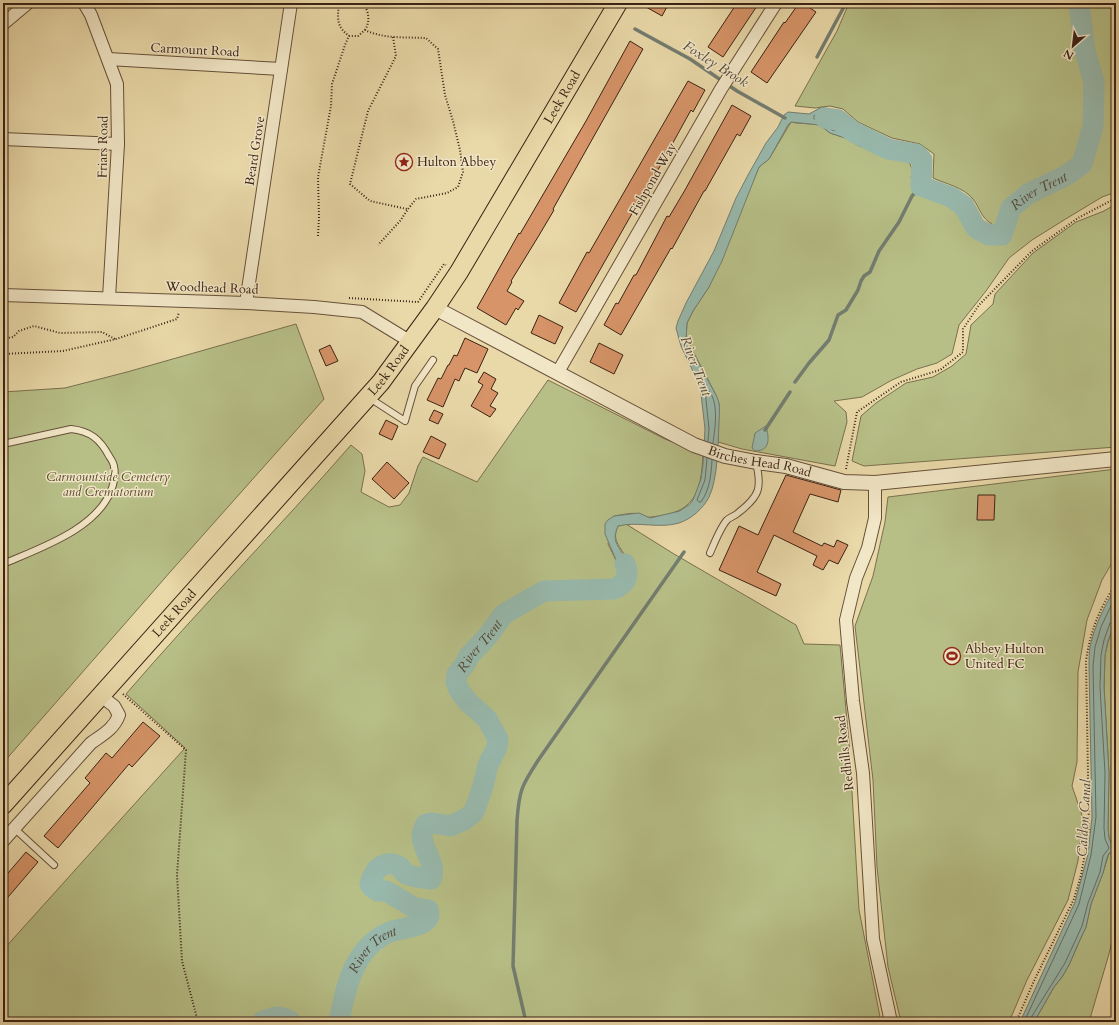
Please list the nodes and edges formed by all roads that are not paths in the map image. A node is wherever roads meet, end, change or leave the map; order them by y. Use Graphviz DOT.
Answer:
graph roads {
  1 [pos="28,3"];
  2 [pos="84,3"];
  3 [pos="291,3"];
  4 [pos="618,3"];
  5 [pos="776,3"];
  6 [pos="3,24"];
  7 [pos="108,59"];
  8 [pos="281,69"];
  9 [pos="3,139"];
  10 [pos="118,144"];
  11 [pos="3,295"];
  12 [pos="109,298"];
  13 [pos="246,303"];
  14 [pos="435,308"];
  15 [pos="411,342"];
  16 [pos="433,360"];
  17 [pos="558,372"];
  18 [pos="368,397"];
  19 [pos="3,444"];
  20 [pos="1116,459"];
  21 [pos="756,462"];
  22 [pos="875,483"];
  23 [pos="710,553"];
  24 [pos="3,564"];
  25 [pos="106,690"];
  26 [pos="3,805"];
  27 [pos="14,828"];
  28 [pos="3,841"];
  29 [pos="54,865"];
  30 [pos="891,1022"];
  1 -- 6 [label="street"];
  2 -- 7 [label="street, Friars Road"];
  3 -- 8 [label="street, Beard Grove"];
  4 -- 14 [label="main road, Leek Road"];
  5 -- 17 [label="street, Fishpond Way"];
  7 -- 8 [label="street, Carmount Road"];
  7 -- 10 [label="street, Friars Road"];
  8 -- 13 [label="street, Beard Grove"];
  9 -- 10 [label="street"];
  10 -- 12 [label="street, Friars Road"];
  11 -- 12 [label="street, Woodhead Road"];
  12 -- 13 [label="street, Woodhead Road"];
  13 -- 15 [label="street, Woodhead Road"];
  14 -- 15 [label="main road, Leek Road"];
  14 -- 17 [label="street, Birches Head Road"];
  15 -- 18 [label="main road, Leek Road"];
  16 -- 18 [label="lane"];
  17 -- 21 [label="street, Birches Head Road"];
  18 -- 25 [label="main road, Leek Road"];
  19 -- 24 [label="lane"];
  20 -- 22 [label="street, Birches Head Road"];
  21 -- 22 [label="street, Birches Head Road"];
  21 -- 23 [label="lane"];
  22 -- 30 [label="street, Redhills Road"];
  25 -- 26 [label="main road, Leek Road"];
  25 -- 27 [label="street"];
  27 -- 28 [label="street"];
  27 -- 29 [label="lane"];
}
